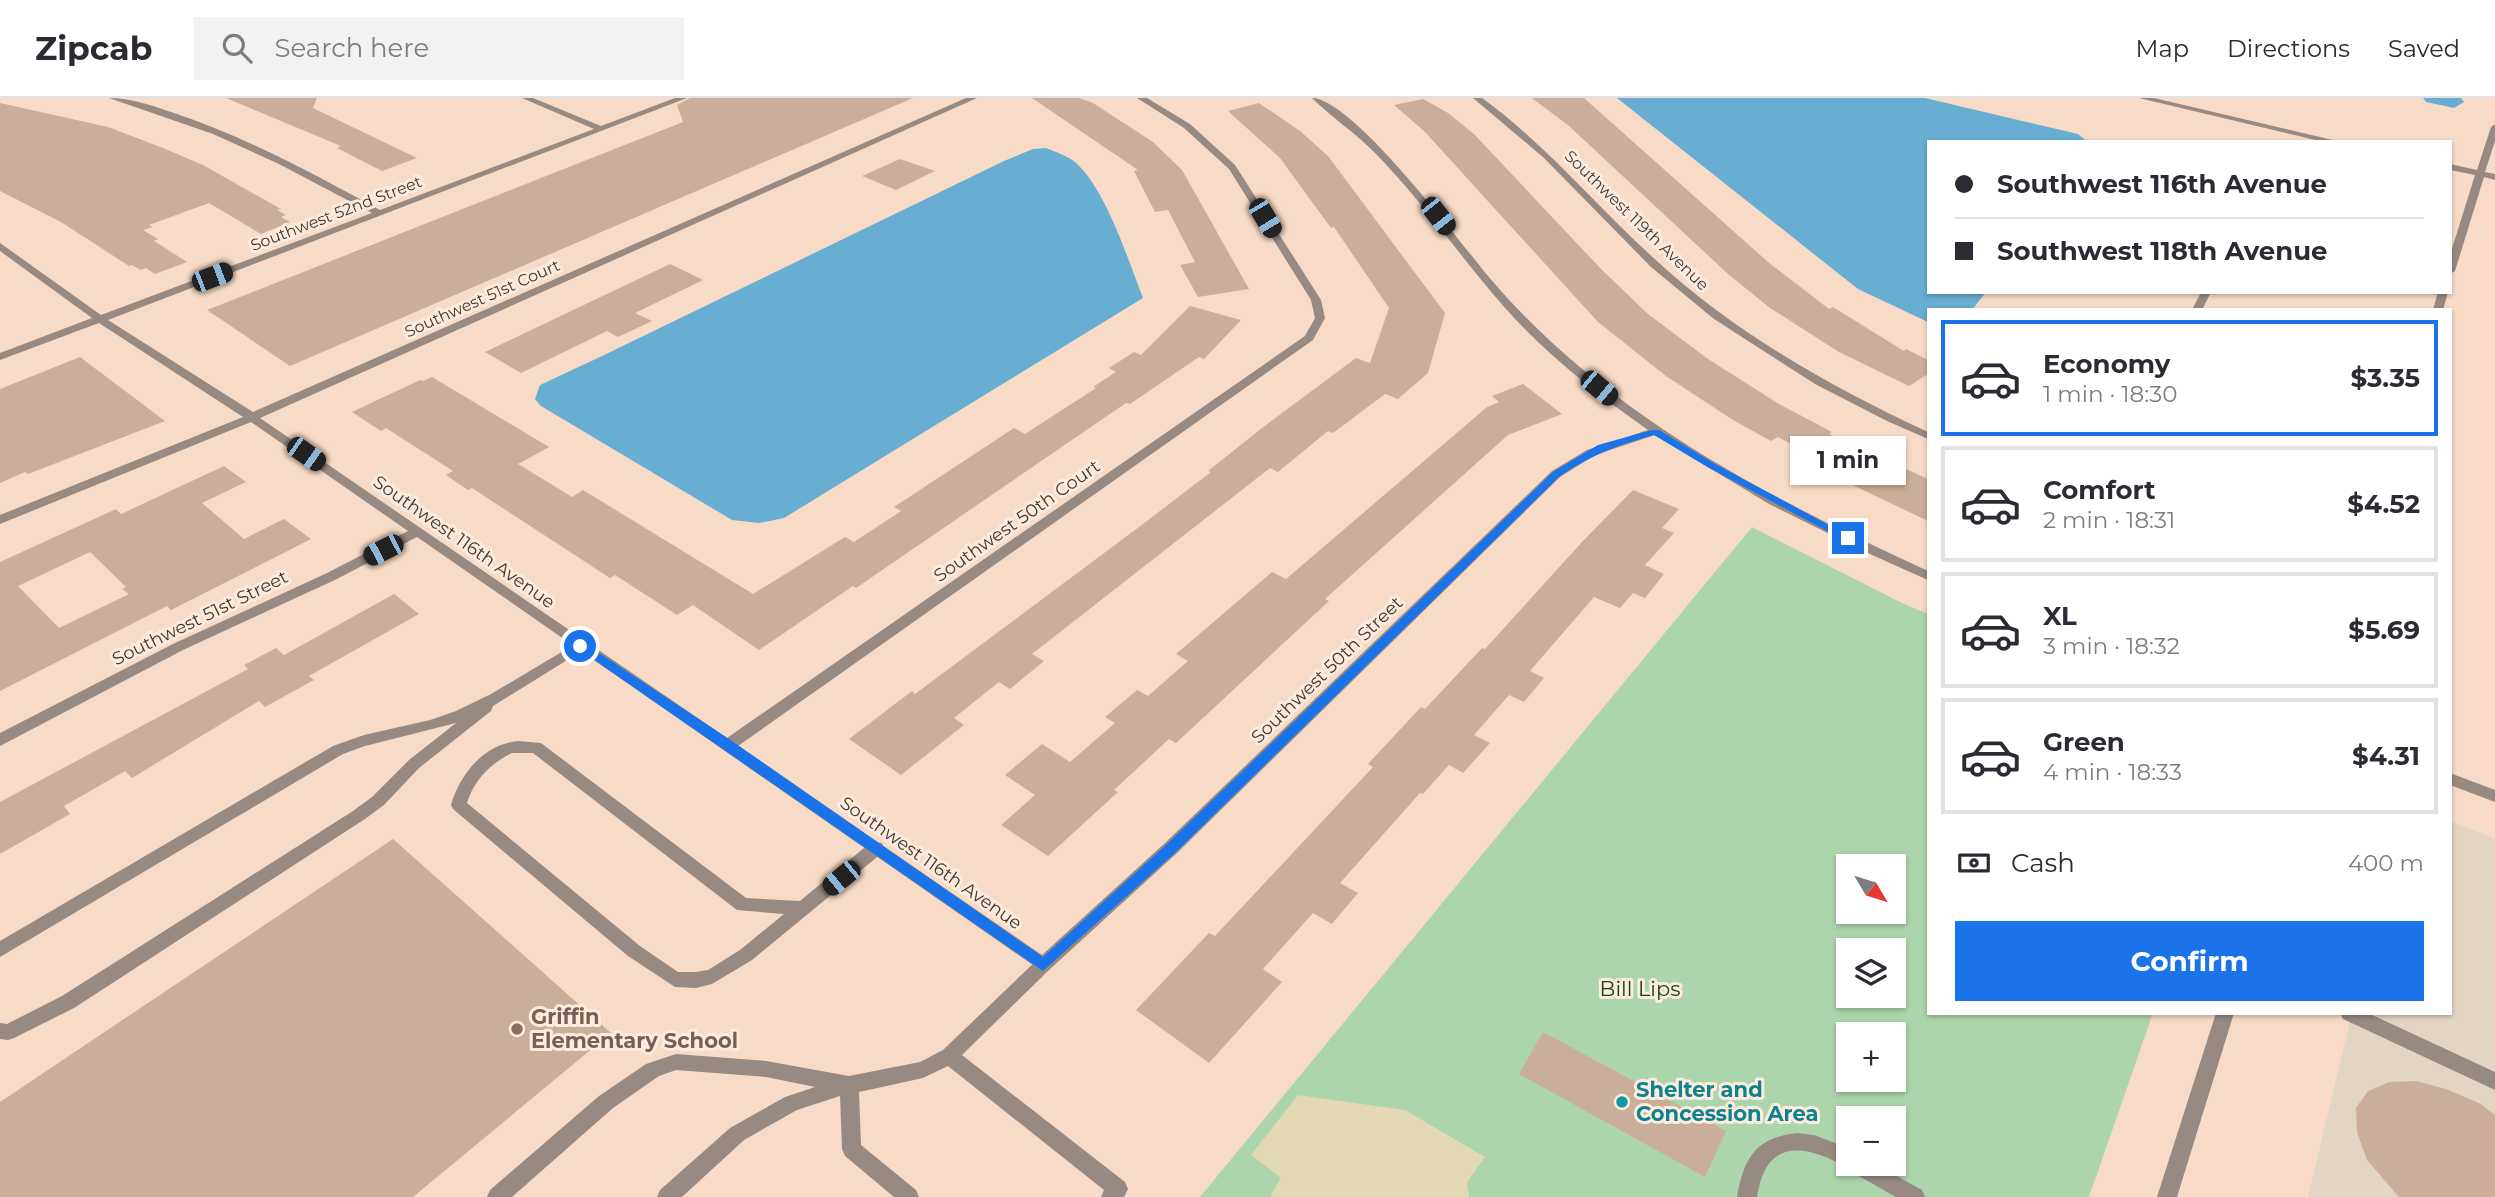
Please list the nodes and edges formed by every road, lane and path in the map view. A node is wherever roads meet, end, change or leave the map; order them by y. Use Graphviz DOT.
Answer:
graph roads {
  1 [pos="113,98"];
  2 [pos="526,98"];
  3 [pos="683,98"];
  4 [pos="973,98"];
  5 [pos="1141,98"];
  6 [pos="1316,98"];
  7 [pos="1477,98"];
  8 [pos="2143,98"];
  9 [pos="2495,127"];
  10 [pos="601,129"];
  11 [pos="2295,132"];
  12 [pos="2290,140"];
  13 [pos="2329,140"];
  14 [pos="2452,167"];
  15 [pos="2480,174"];
  16 [pos="2495,177"];
  17 [pos="379,214"];
  18 [pos="0,246"];
  19 [pos="2452,265"];
  20 [pos="101,320"];
  21 [pos="0,357"];
  22 [pos="251,417"];
  23 [pos="1655,432"];
  24 [pos="1927,436"];
  25 [pos="0,520"];
  26 [pos="417,532"];
  27 [pos="1927,576"];
  28 [pos="580,646"];
  29 [pos="504,693"];
  30 [pos="0,740"];
  31 [pos="728,745"];
  32 [pos="2452,780"];
  33 [pos="2495,796"];
  34 [pos="876,848"];
  35 [pos="803,908"];
  36 [pos="0,950"];
  37 [pos="1043,965"];
  38 [pos="2224,1015"];
  39 [pos="2353,1015"];
  40 [pos="0,1031"];
  41 [pos="949,1056"];
  42 [pos="2495,1081"];
  43 [pos="849,1085"];
  44 [pos="1836,1151"];
  45 [pos="1878,1176"];
  46 [pos="497,1197"];
  47 [pos="667,1197"];
  48 [pos="909,1197"];
  49 [pos="1111,1197"];
  50 [pos="1747,1197"];
  51 [pos="1915,1197"];
  52 [pos="2167,1197"];
  1 -- 17 [label="street"];
  2 -- 10 [label="street"];
  3 -- 10 [label="street, Southwest 52nd Street"];
  4 -- 22 [label="street, Southwest 51st Court"];
  5 -- 31 [label="street, Southwest 50th Court"];
  6 -- 23 [label="street"];
  7 -- 24 [label="street, Southwest 119th Avenue"];
  8 -- 11 [label="street"];
  9 -- 15 [label="street"];
  10 -- 17 [label="street, Southwest 52nd Street"];
  11 -- 12 [label="street"];
  11 -- 13 [label="street"];
  14 -- 15 [label="street"];
  15 -- 16 [label="street"];
  15 -- 19 [label="street"];
  17 -- 20 [label="street, Southwest 52nd Street"];
  18 -- 20 [label="street, Southwest 116th Avenue"];
  20 -- 21 [label="street, Southwest 52nd Street"];
  20 -- 22 [label="street, Southwest 116th Avenue"];
  22 -- 25 [label="street, Southwest 51st Court"];
  22 -- 26 [label="street, Southwest 116th Avenue"];
  23 -- 27 [label="street"];
  23 -- 37 [label="street, Southwest 50th Street"];
  26 -- 28 [label="street, Southwest 116th Avenue"];
  26 -- 30 [label="street, Southwest 51st Street"];
  28 -- 29 [label="street"];
  28 -- 31 [label="street, Southwest 116th Avenue"];
  29 -- 36 [label="street"];
  29 -- 40 [label="street"];
  31 -- 34 [label="street, Southwest 116th Avenue"];
  32 -- 33 [label="street"];
  34 -- 35 [label="street"];
  34 -- 37 [label="street, Southwest 116th Avenue"];
  35 -- 35 [label="street"];
  37 -- 41 [label="street, Southwest 50th Street"];
  38 -- 52 [label="street"];
  39 -- 42 [label="street"];
  41 -- 43 [label="street, Southwest 50th Street"];
  41 -- 49 [label="street"];
  43 -- 46 [label="street"];
  43 -- 47 [label="street, Southwest 50th Street"];
  43 -- 48 [label="street"];
  44 -- 50 [label="street"];
  45 -- 51 [label="street"];
}
